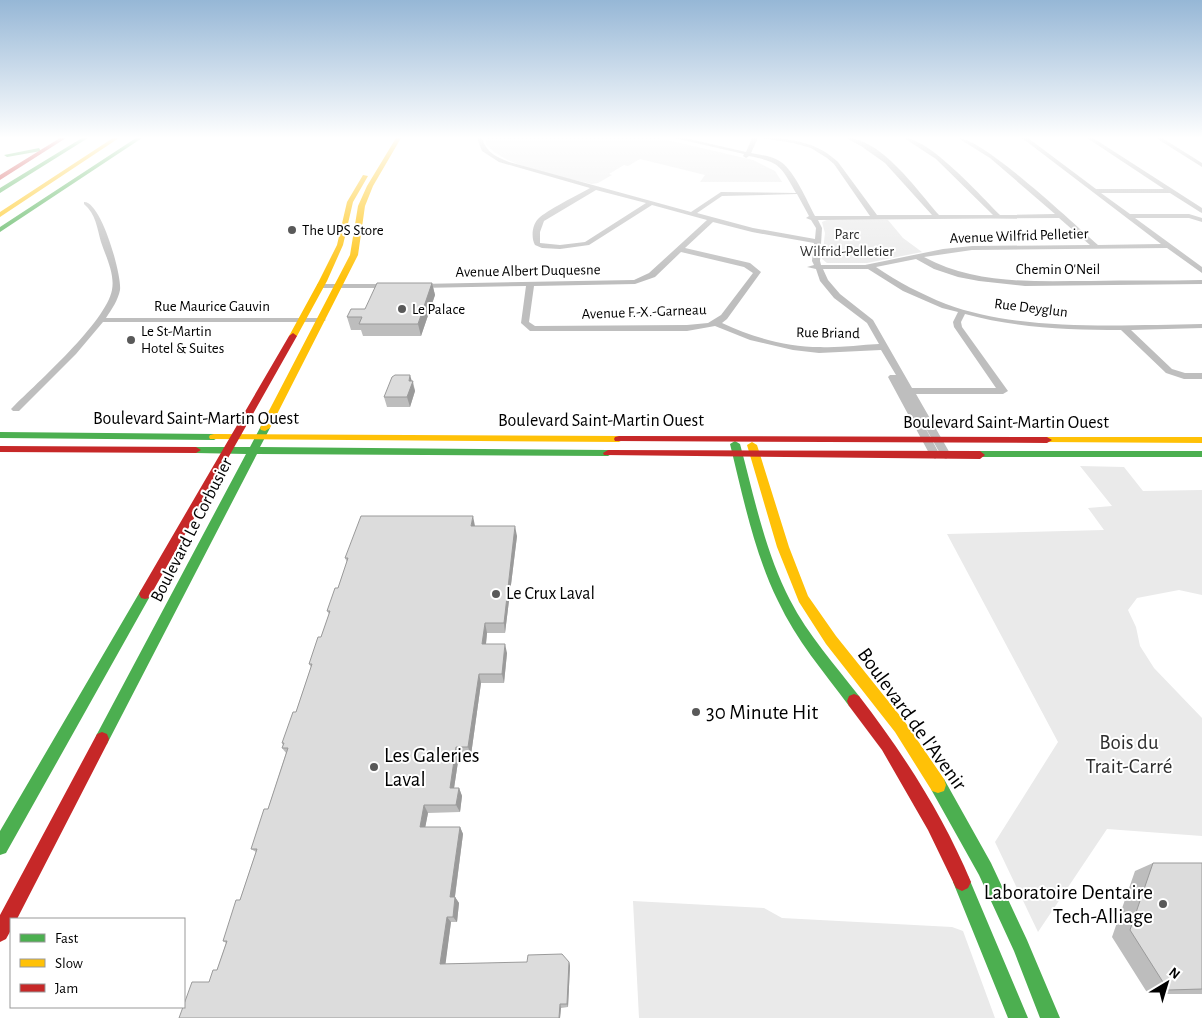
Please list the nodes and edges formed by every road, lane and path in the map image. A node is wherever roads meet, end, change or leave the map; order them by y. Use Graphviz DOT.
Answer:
graph roads {
  1 [pos="45,186"];
  2 [pos="68,186"];
  3 [pos="359,186"];
  4 [pos="373,186"];
  5 [pos="586,186"];
  6 [pos="789,186"];
  7 [pos="793,186"];
  8 [pos="852,186"];
  9 [pos="909,186"];
  10 [pos="967,186"];
  11 [pos="1024,186"];
  12 [pos="1088,186"];
  13 [pos="1150,186"];
  14 [pos="1164,186"];
  15 [pos="1165,186"];
  16 [pos="595,188"];
  17 [pos="1095,191"];
  18 [pos="1158,191"];
  19 [pos="1173,191"];
  20 [pos="794,194"];
  21 [pos="86,203"];
  22 [pos="651,203"];
  23 [pos="1202,207"];
  24 [pos="1202,211"];
  25 [pos="692,214"];
  26 [pos="0,215"];
  27 [pos="999,216"];
  28 [pos="1061,216"];
  29 [pos="1129,216"];
  30 [pos="937,217"];
  31 [pos="811,218"];
  32 [pos="875,218"];
  33 [pos="1198,218"];
  34 [pos="712,219"];
  35 [pos="0,230"];
  36 [pos="814,242"];
  37 [pos="1170,246"];
  38 [pos="1098,247"];
  39 [pos="678,249"];
  40 [pos="918,256"];
  41 [pos="869,266"];
  42 [pos="814,267"];
  43 [pos="1202,271"];
  44 [pos="1202,282"];
  45 [pos="530,284"];
  46 [pos="320,286"];
  47 [pos="339,286"];
  48 [pos="963,311"];
  49 [pos="102,320"];
  50 [pos="301,320"];
  51 [pos="322,320"];
  52 [pos="716,323"];
  53 [pos="1202,326"];
  54 [pos="1123,327"];
  55 [pos="880,347"];
  56 [pos="1202,376"];
  57 [pos="905,391"];
  58 [pos="16,409"];
  59 [pos="0,435"];
  60 [pos="261,436"];
  61 [pos="235,437"];
  62 [pos="734,440"];
  63 [pos="751,440"];
  64 [pos="932,440"];
  65 [pos="1202,440"];
  66 [pos="0,449"];
  67 [pos="227,451"];
  68 [pos="253,451"];
  69 [pos="738,454"];
  70 [pos="754,454"];
  71 [pos="1202,454"];
  72 [pos="940,455"];
  73 [pos="0,847"];
  74 [pos="0,933"];
  75 [pos="1018,1018"];
  76 [pos="1050,1018"];
  1 -- 26 [label="main road"];
  2 -- 35 [label="main road"];
  3 -- 46 [label="main road, Boulevard Le Corbusier"];
  4 -- 47 [label="main road, Boulevard Le Corbusier"];
  5 -- 16 [label="street"];
  6 -- 20 [label="street"];
  7 -- 31 [label="street"];
  8 -- 32 [label="street"];
  9 -- 30 [label="street"];
  10 -- 27 [label="street"];
  11 -- 28 [label="street"];
  12 -- 17 [label="street"];
  13 -- 18 [label="street"];
  14 -- 19 [label="street"];
  15 -- 19 [label="street"];
  16 -- 22 [label="street"];
  16 -- 22 [label="street"];
  17 -- 18 [label="street"];
  17 -- 29 [label="street"];
  18 -- 19 [label="street"];
  19 -- 23 [label="street"];
  19 -- 24 [label="street"];
  20 -- 25 [label="street"];
  20 -- 31 [label="street"];
  21 -- 49 [label="street"];
  22 -- 25 [label="street"];
  25 -- 34 [label="street"];
  27 -- 28 [label="street"];
  27 -- 30 [label="street"];
  28 -- 38 [label="street"];
  29 -- 33 [label="street"];
  29 -- 37 [label="street"];
  30 -- 32 [label="street"];
  31 -- 32 [label="street"];
  31 -- 36 [label="street"];
  34 -- 36 [label="street"];
  34 -- 39 [label="street, Avenue Albert Duquesne"];
  36 -- 42 [label="street"];
  37 -- 38 [label="street, Avenue Wilfrid Pelletier"];
  37 -- 43 [label="street"];
  38 -- 40 [label="street, Avenue Wilfrid Pelletier"];
  39 -- 45 [label="street, Avenue Albert Duquesne"];
  39 -- 52 [label="street, Avenue F.-X.-Garneau"];
  40 -- 41 [label="street, Avenue Wilfrid Pelletier"];
  40 -- 44 [label="street, Chemin O'Neil"];
  41 -- 42 [label="street, Avenue Wilfrid Pelletier"];
  41 -- 48 [label="street, Rue Deyglun"];
  42 -- 55 [label="street"];
  45 -- 47 [label="street, Avenue Albert Duquesne"];
  45 -- 52 [label="street, Avenue F.-X.-Garneau"];
  46 -- 47 [label="street, Avenue Albert Duquesne"];
  46 -- 50 [label="main road, Boulevard Le Corbusier"];
  47 -- 51 [label="main road, Boulevard Le Corbusier"];
  48 -- 54 [label="street, Rue Deyglun"];
  48 -- 57 [label="street"];
  49 -- 50 [label="street, Rue Maurice Gauvin"];
  49 -- 58 [label="street"];
  50 -- 51 [label="street, Rue Maurice Gauvin"];
  50 -- 61 [label="main road, Boulevard Le Corbusier"];
  51 -- 60 [label="main road, Boulevard Le Corbusier"];
  52 -- 55 [label="street, Rue Briand"];
  53 -- 54 [label="street, Rue Deyglun"];
  54 -- 56 [label="street"];
  55 -- 57 [label="street"];
  57 -- 64 [label="street"];
  59 -- 61 [label="main road, Boulevard Saint-Martin Ouest"];
  60 -- 61 [label="main road, Boulevard Saint-Martin Ouest"];
  60 -- 62 [label="main road, Boulevard Saint-Martin Ouest"];
  60 -- 68 [label="main road, Boulevard Le Corbusier"];
  61 -- 67 [label="main road, Boulevard Le Corbusier"];
  62 -- 63 [label="main road, Boulevard Saint-Martin Ouest"];
  62 -- 69 [label="main road, Boulevard de l'Avenir"];
  63 -- 64 [label="main road, Boulevard Saint-Martin Ouest"];
  63 -- 70 [label="main road, Boulevard de l'Avenir"];
  64 -- 65 [label="main road, Boulevard Saint-Martin Ouest"];
  64 -- 72 [label="street"];
  66 -- 67 [label="main road, Boulevard Saint-Martin Ouest"];
  67 -- 68 [label="main road, Boulevard Saint-Martin Ouest"];
  67 -- 73 [label="main road, Boulevard Le Corbusier"];
  68 -- 69 [label="main road, Boulevard Saint-Martin Ouest"];
  68 -- 74 [label="main road, Boulevard Le Corbusier"];
  69 -- 70 [label="main road, Boulevard Saint-Martin Ouest"];
  69 -- 75 [label="main road, Boulevard de l'Avenir"];
  70 -- 72 [label="main road, Boulevard Saint-Martin Ouest"];
  70 -- 76 [label="main road, Boulevard de l'Avenir"];
  71 -- 72 [label="main road, Boulevard Saint-Martin Ouest"];
}
